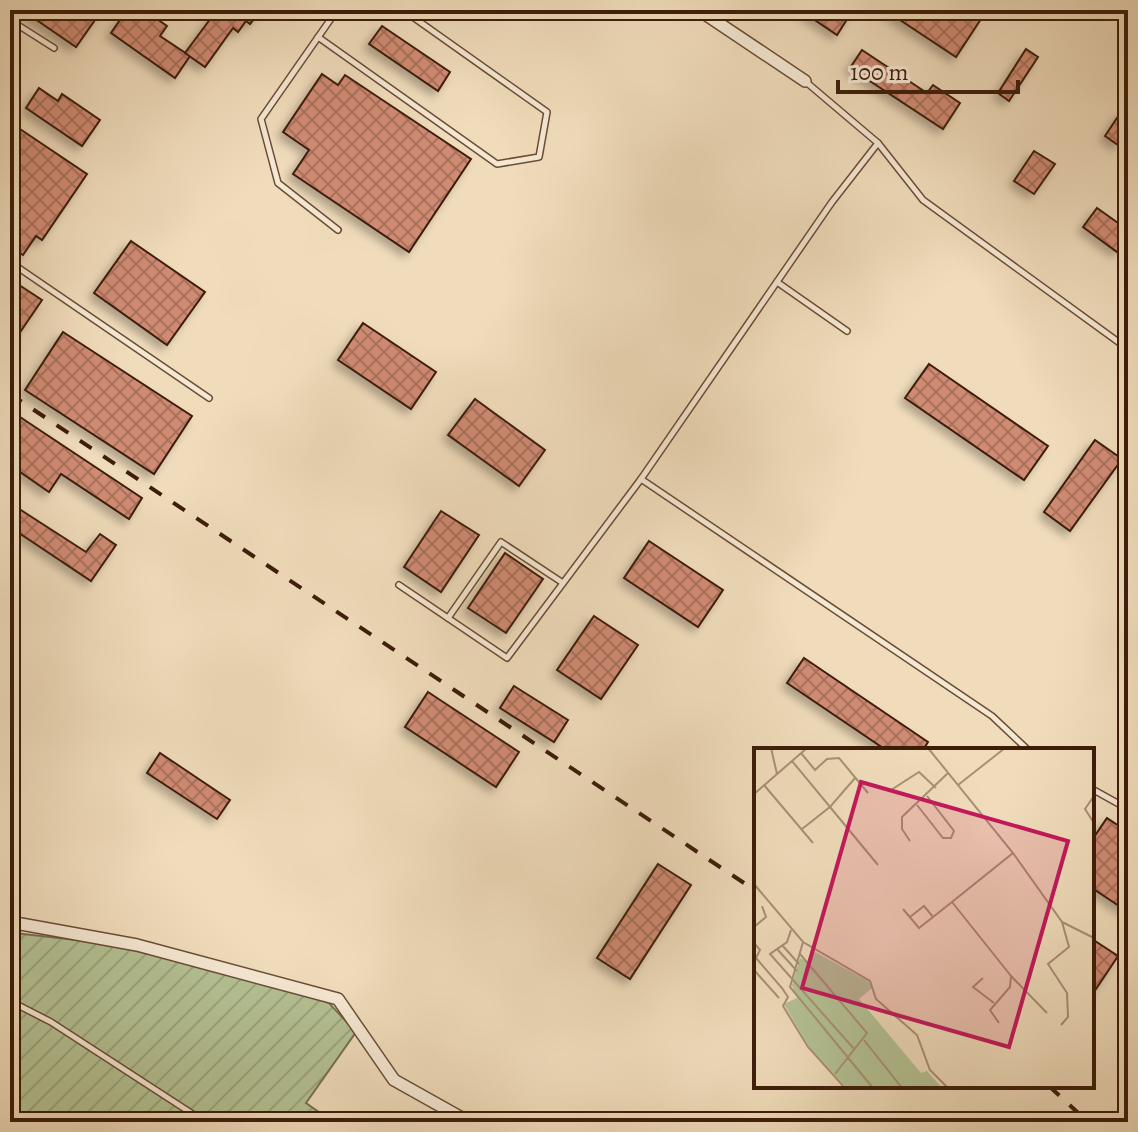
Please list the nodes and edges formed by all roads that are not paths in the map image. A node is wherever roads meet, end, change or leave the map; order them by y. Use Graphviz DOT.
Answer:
graph roads {
  1 [pos="337,10"];
  2 [pos="403,10"];
  3 [pos="699,10"];
  4 [pos="10,20"];
  5 [pos="318,37"];
  6 [pos="54,48"];
  7 [pos="805,81"];
  8 [pos="878,143"];
  9 [pos="338,230"];
  10 [pos="10,262"];
  11 [pos="777,282"];
  12 [pos="847,331"];
  13 [pos="1128,349"];
  14 [pos="209,398"];
  15 [pos="641,479"];
  16 [pos="563,583"];
  17 [pos="399,585"];
  18 [pos="448,618"];
  19 [pos="1026,748"];
  20 [pos="1094,790"];
  21 [pos="1128,809"];
  22 [pos="10,922"];
  23 [pos="10,1001"];
  24 [pos="205,1122"];
  25 [pos="469,1122"];
  1 -- 5 [label="lane"];
  2 -- 5 [label="lane"];
  3 -- 7 [label="street"];
  4 -- 6 [label="lane"];
  5 -- 9 [label="lane"];
  7 -- 8 [label="lane"];
  8 -- 11 [label="lane"];
  8 -- 13 [label="lane"];
  10 -- 14 [label="lane"];
  11 -- 12 [label="lane"];
  11 -- 15 [label="lane"];
  15 -- 16 [label="lane"];
  15 -- 19 [label="lane"];
  16 -- 18 [label="lane"];
  16 -- 18 [label="lane"];
  17 -- 18 [label="lane"];
  20 -- 21 [label="lane"];
  22 -- 25 [label="street"];
  23 -- 24 [label="lane"];
}
